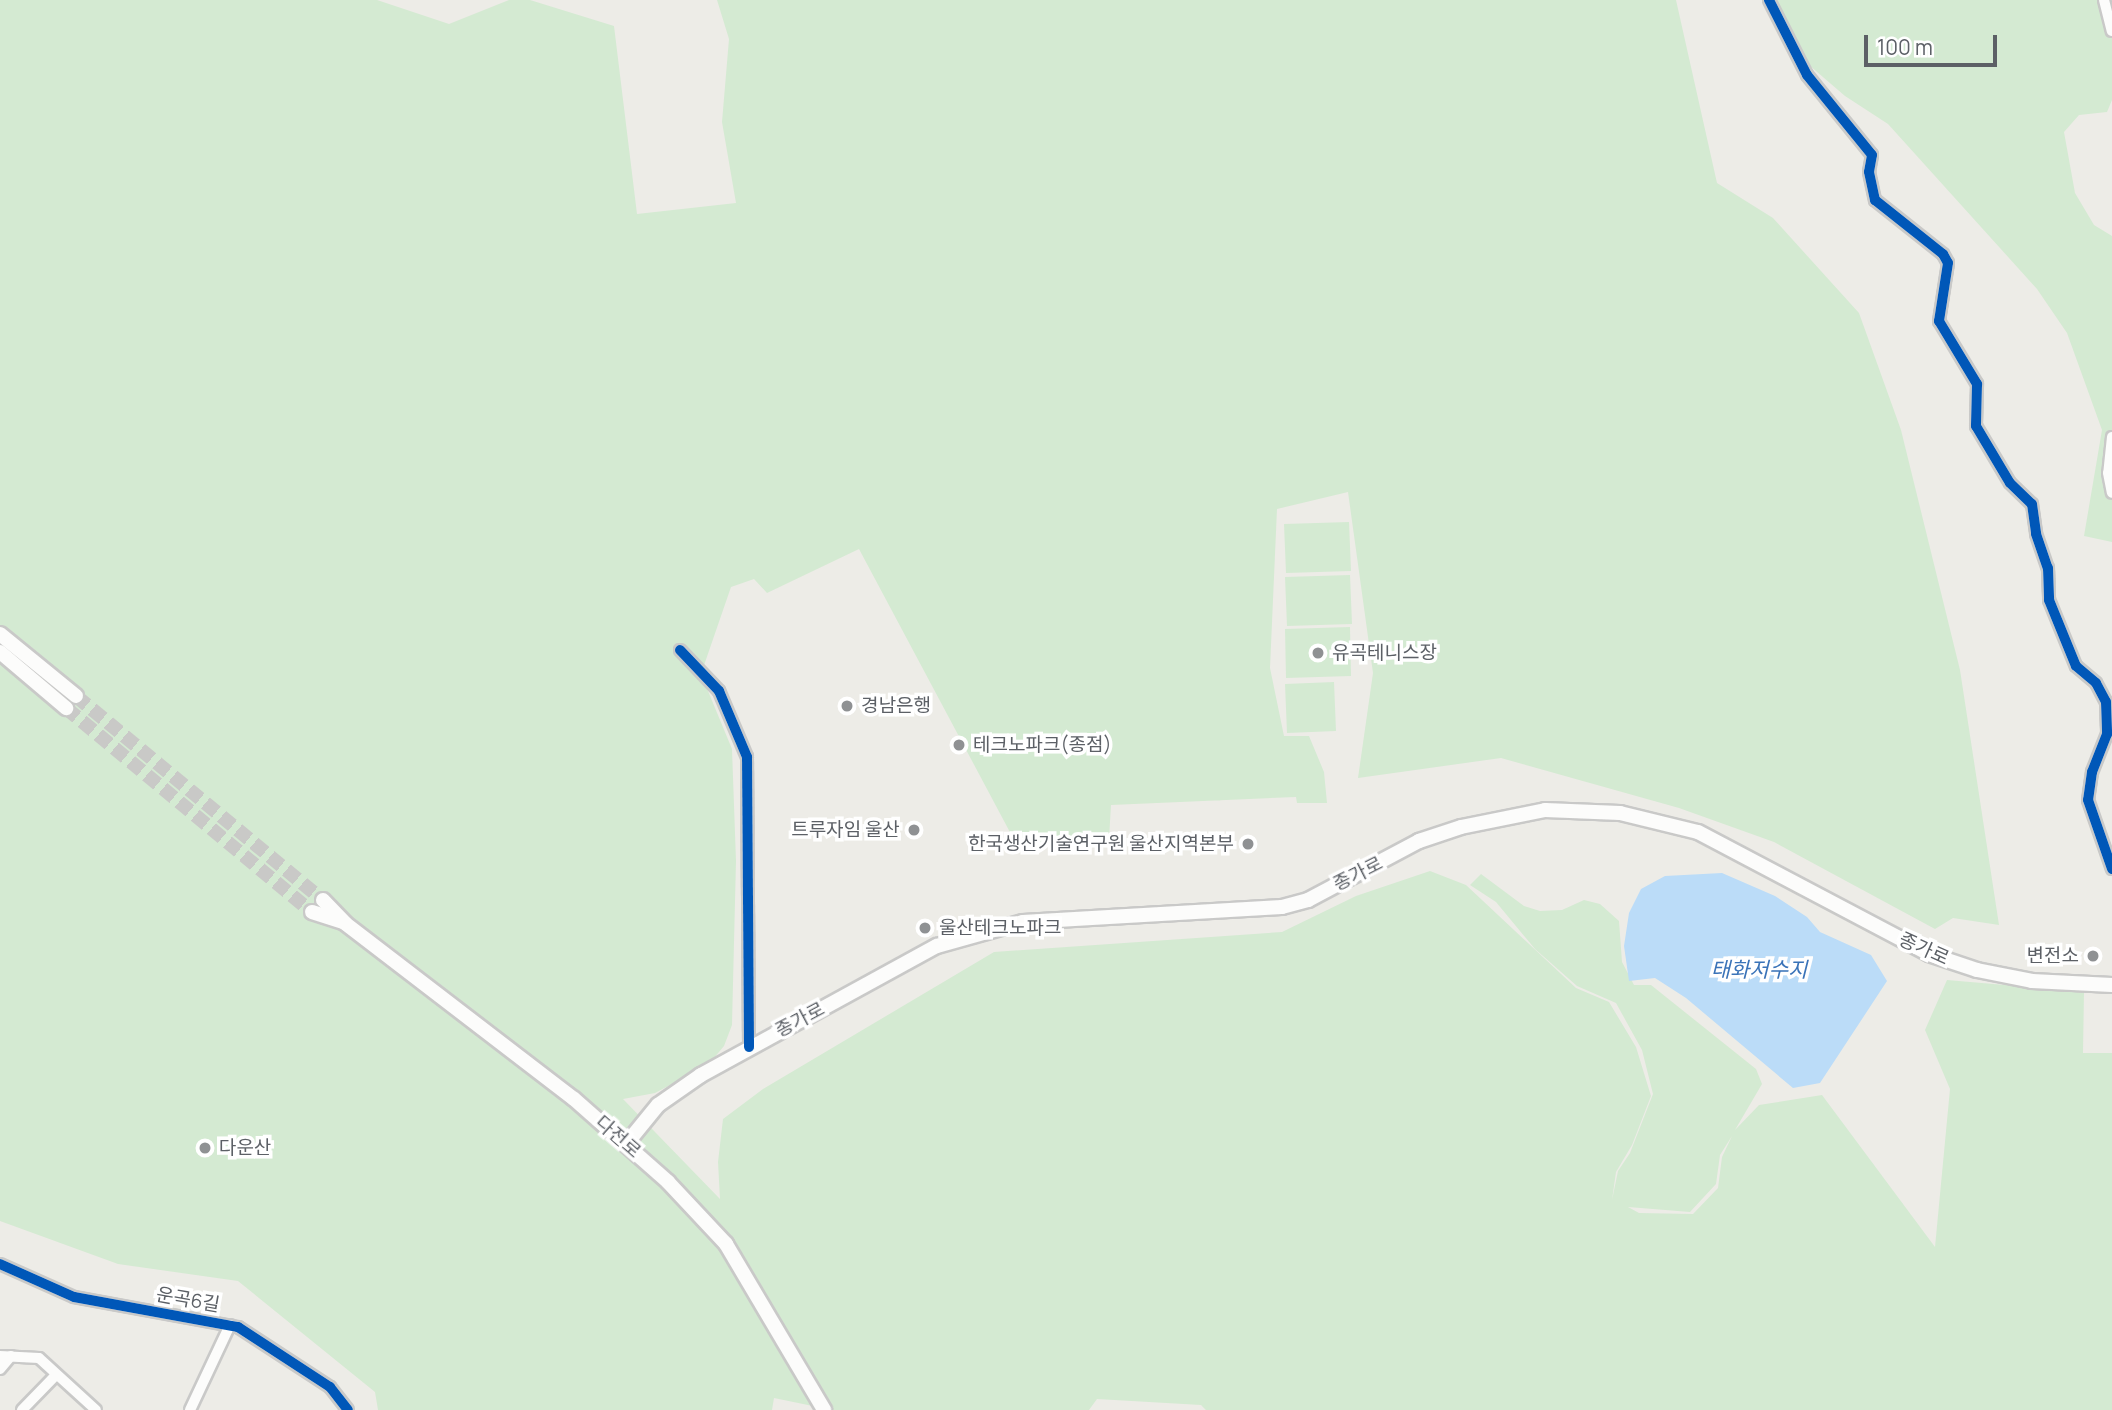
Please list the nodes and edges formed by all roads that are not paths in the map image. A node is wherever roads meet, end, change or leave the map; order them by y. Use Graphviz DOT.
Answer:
graph roads {
  1 [pos="1769,0"];
  2 [pos="2104,0"];
  3 [pos="2112,31"];
  4 [pos="2112,437"];
  5 [pos="2112,493"];
  6 [pos="0,634"];
  7 [pos="680,650"];
  8 [pos="0,652"];
  9 [pos="76,696"];
  10 [pos="66,708"];
  11 [pos="2112,720"];
  12 [pos="2107,734"];
  13 [pos="2112,869"];
  14 [pos="323,900"];
  15 [pos="313,912"];
  16 [pos="346,924"];
  17 [pos="2112,985"];
  18 [pos="749,1047"];
  19 [pos="626,1143"];
  20 [pos="0,1264"];
  21 [pos="230,1325"];
  22 [pos="0,1356"];
  23 [pos="11,1356"];
  24 [pos="0,1369"];
  25 [pos="54,1377"];
  26 [pos="90,1409"];
  27 [pos="22,1410"];
  28 [pos="190,1410"];
  29 [pos="348,1410"];
  30 [pos="824,1410"];
  1 -- 12 [label="street"];
  2 -- 3 [label="street"];
  4 -- 5 [label="street"];
  6 -- 9 [label="main road"];
  7 -- 18 [label="street"];
  8 -- 10 [label="main road"];
  11 -- 12 [label="street"];
  12 -- 13 [label="street"];
  14 -- 16 [label="main road, 다전로"];
  15 -- 16 [label="main road, 다전로"];
  16 -- 19 [label="main road, 다전로"];
  17 -- 18 [label="main road, 종가로"];
  18 -- 19 [label="main road, 종가로"];
  19 -- 30 [label="main road, 다전로"];
  20 -- 21 [label="street, 운곡6길"];
  21 -- 28 [label="street"];
  21 -- 29 [label="street, 운곡6길"];
  22 -- 23 [label="street"];
  23 -- 24 [label="street"];
  23 -- 25 [label="street"];
  25 -- 26 [label="street"];
  25 -- 27 [label="street"];
}
